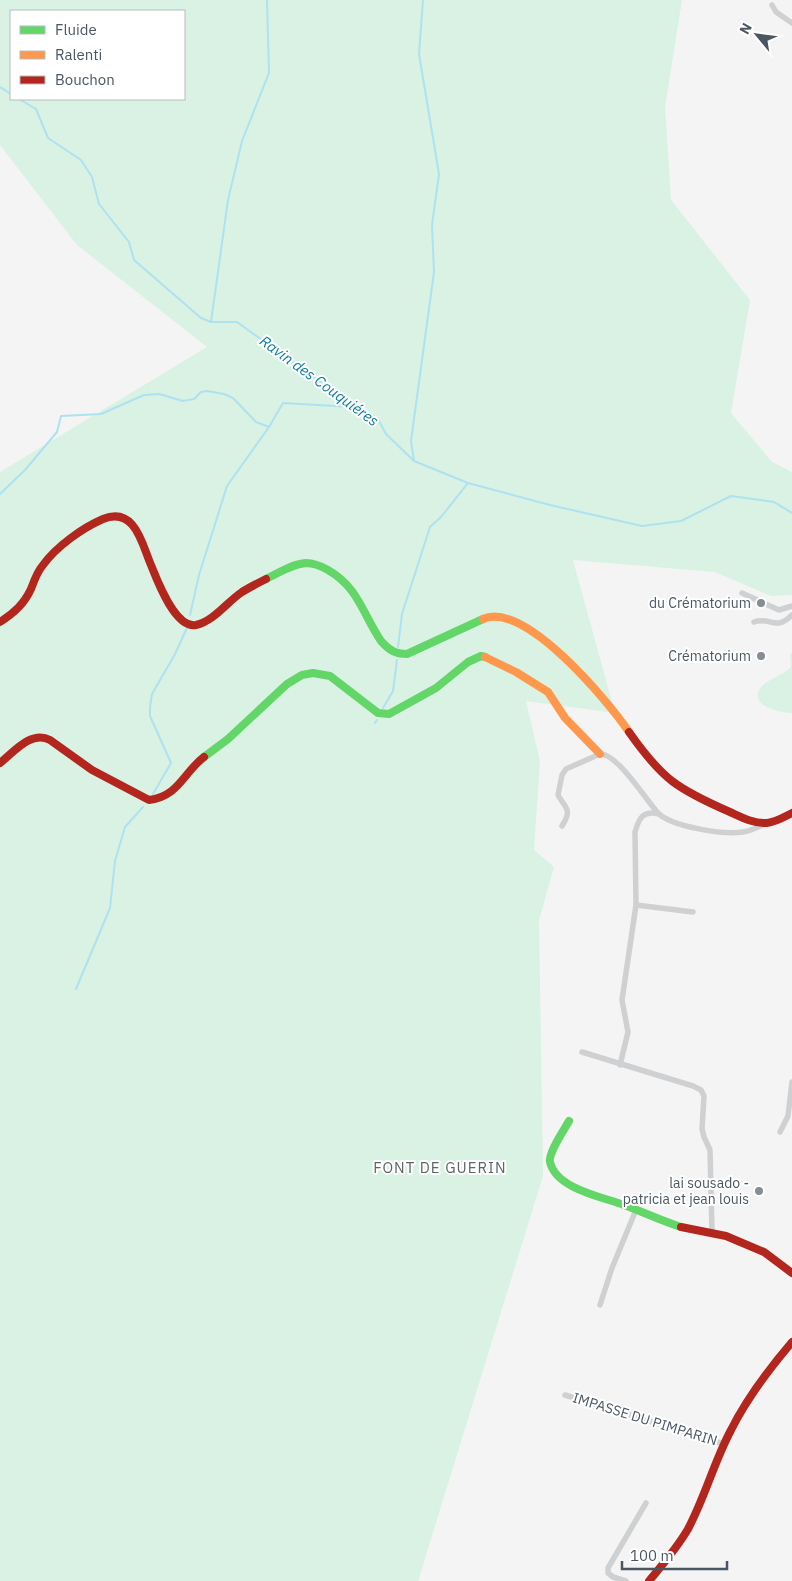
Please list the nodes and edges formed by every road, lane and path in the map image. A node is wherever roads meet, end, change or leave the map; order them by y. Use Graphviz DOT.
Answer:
graph roads {
  1 [pos="772,5"];
  2 [pos="792,23"];
  3 [pos="742,593"];
  4 [pos="792,606"];
  5 [pos="792,615"];
  6 [pos="0,622"];
  7 [pos="754,622"];
  8 [pos="600,754"];
  9 [pos="0,763"];
  10 [pos="792,813"];
  11 [pos="659,814"];
  12 [pos="765,824"];
  13 [pos="562,826"];
  14 [pos="636,905"];
  15 [pos="693,912"];
  16 [pos="582,1052"];
  17 [pos="620,1065"];
  18 [pos="792,1082"];
  19 [pos="569,1121"];
  20 [pos="780,1132"];
  21 [pos="636,1210"];
  22 [pos="712,1232"];
  23 [pos="792,1273"];
  24 [pos="600,1305"];
  25 [pos="792,1342"];
  26 [pos="565,1395"];
  27 [pos="724,1444"];
  28 [pos="646,1503"];
  29 [pos="626,1581"];
  30 [pos="649,1581"];
  1 -- 2 [label="street"];
  3 -- 4 [label="street"];
  5 -- 7 [label="street"];
  6 -- 12 [label="street"];
  8 -- 9 [label="street"];
  8 -- 11 [label="street"];
  8 -- 13 [label="street"];
  10 -- 12 [label="street"];
  11 -- 12 [label="street"];
  11 -- 14 [label="street"];
  14 -- 15 [label="street"];
  14 -- 17 [label="street"];
  16 -- 17 [label="street"];
  17 -- 22 [label="street"];
  18 -- 20 [label="street"];
  19 -- 21 [label="street"];
  21 -- 22 [label="street"];
  21 -- 24 [label="street"];
  22 -- 23 [label="street"];
  25 -- 27 [label="street"];
  26 -- 27 [label="street, IMPASSE DU PIMPARIN"];
  27 -- 30 [label="street"];
  28 -- 29 [label="street"];
}
